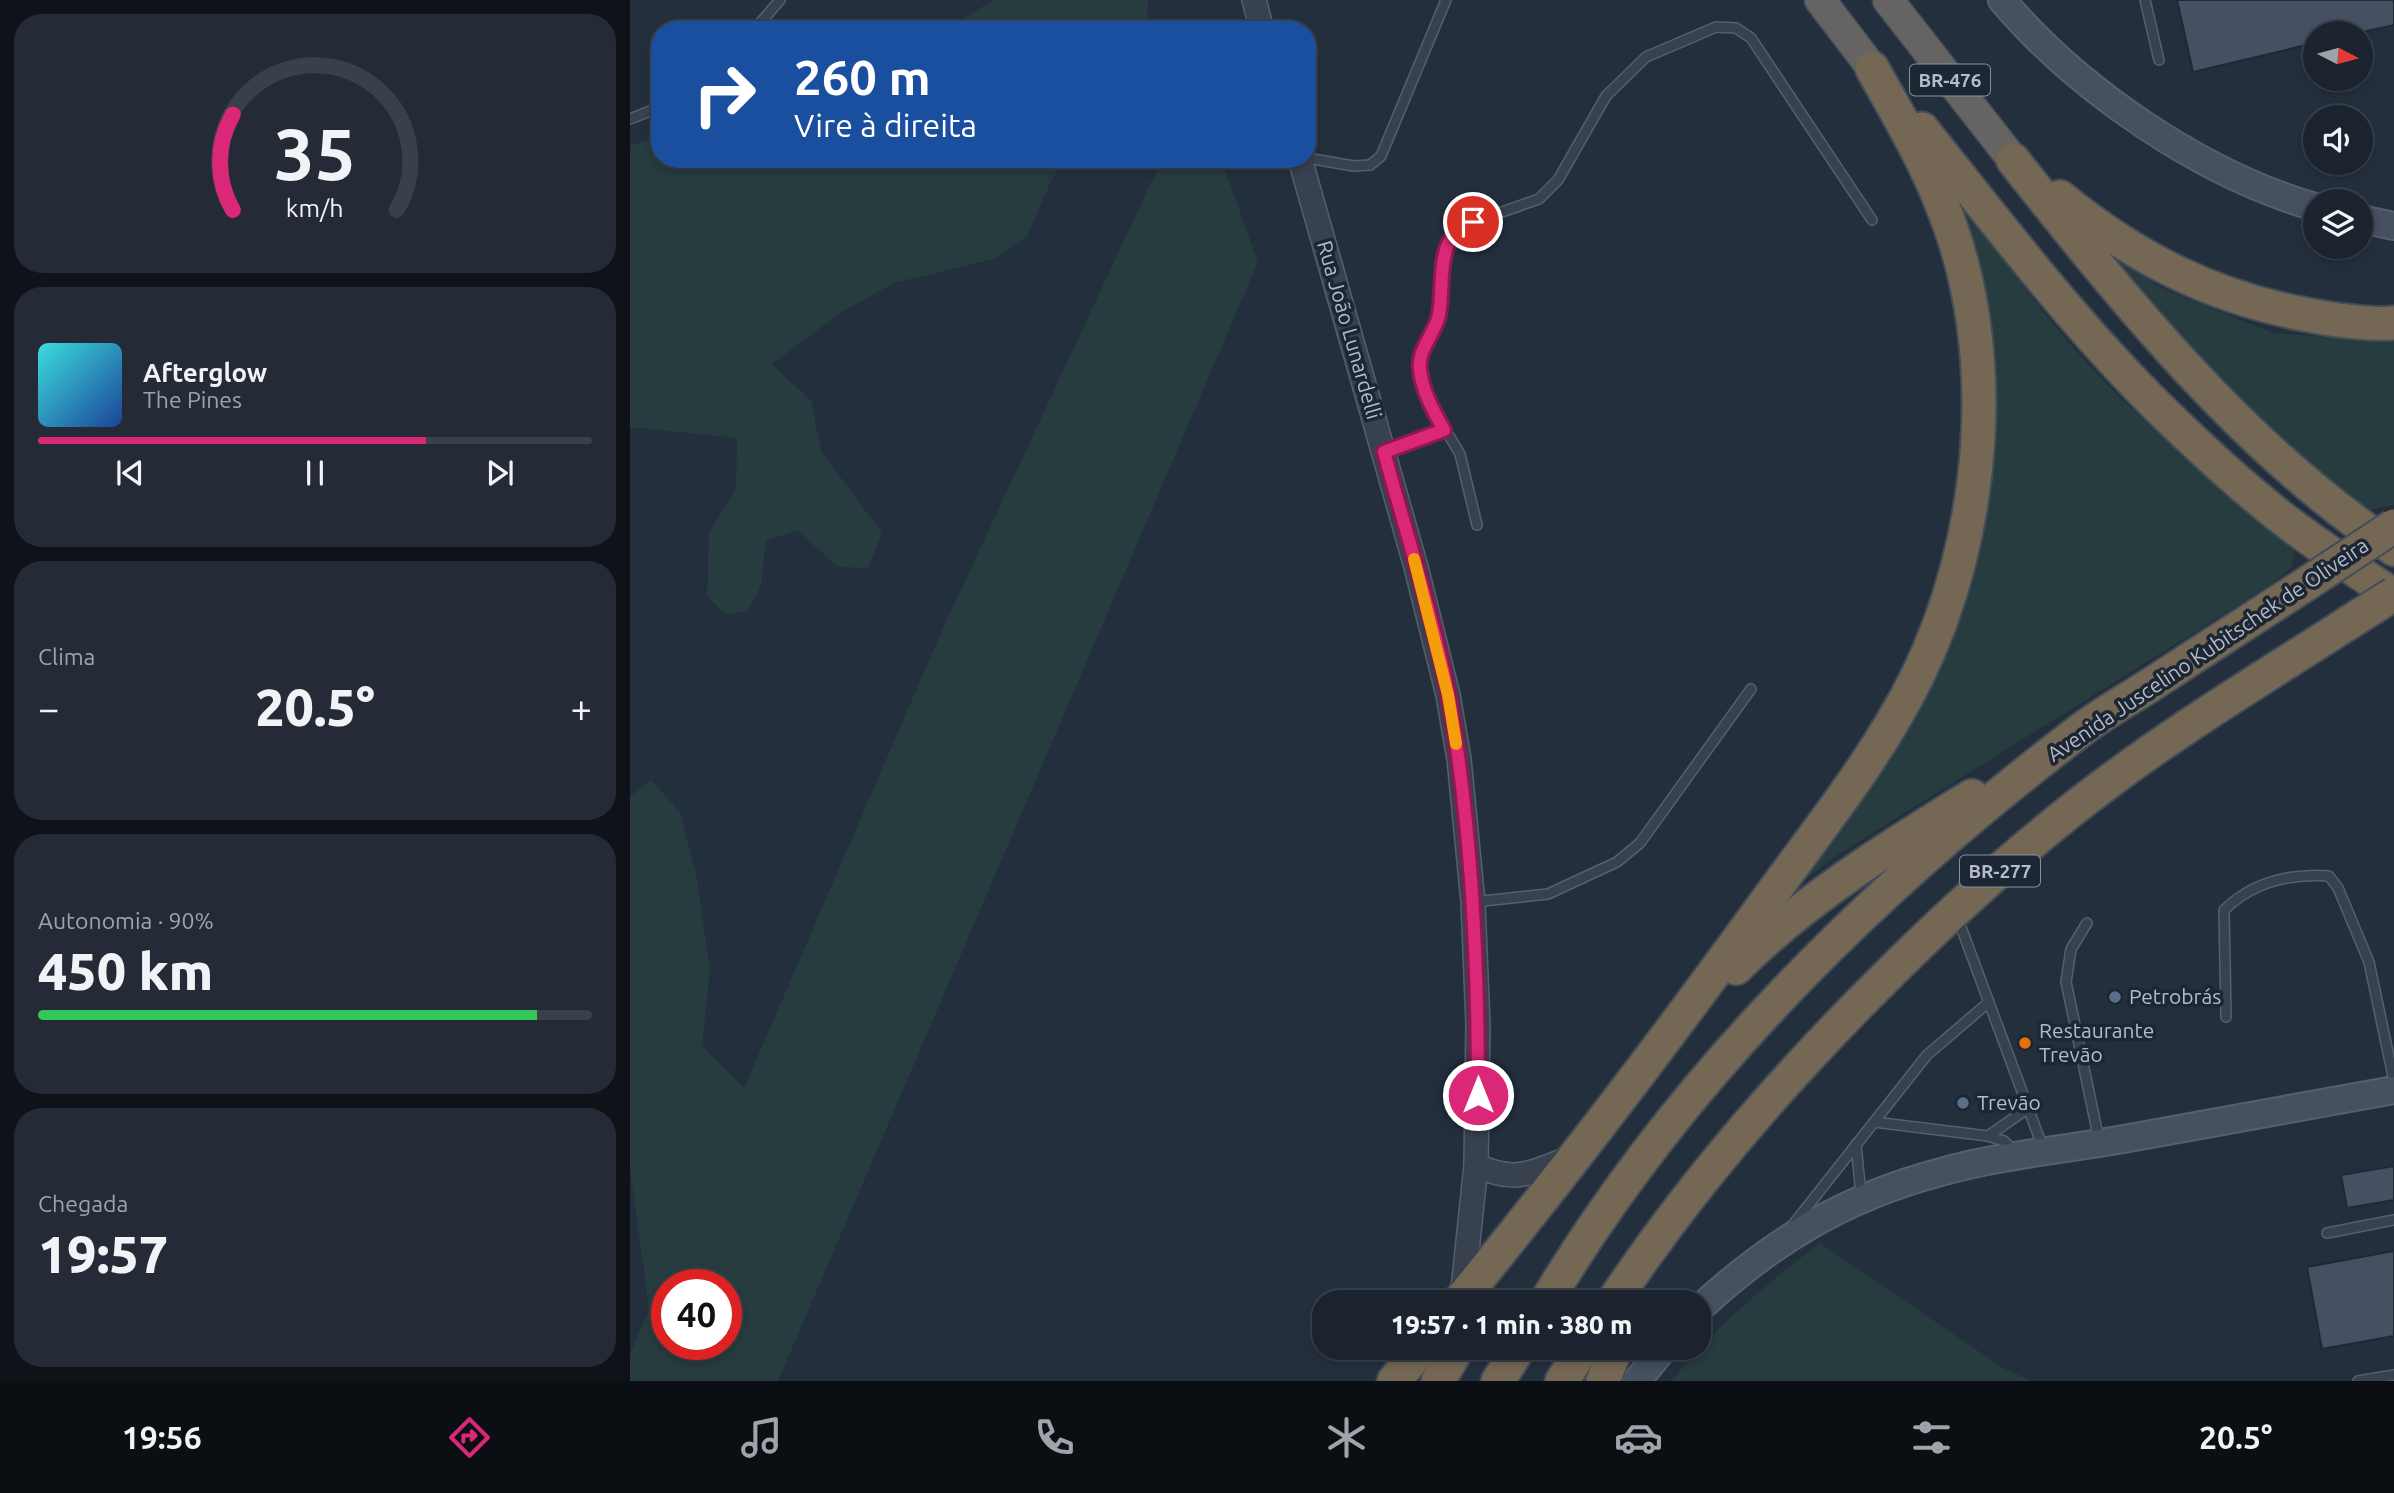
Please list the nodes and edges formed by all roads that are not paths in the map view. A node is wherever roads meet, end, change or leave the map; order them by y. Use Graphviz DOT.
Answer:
graph roads {
  1 [pos="780,0"];
  2 [pos="1254,0"];
  3 [pos="1446,0"];
  4 [pos="1820,0"];
  5 [pos="1888,0"];
  6 [pos="2001,0"];
  7 [pos="2145,0"];
  8 [pos="762,21"];
  9 [pos="1260,21"];
  10 [pos="2159,60"];
  11 [pos="1872,68"];
  12 [pos="651,111"];
  13 [pos="630,119"];
  14 [pos="2013,159"];
  15 [pos="1316,160"];
  16 [pos="1303,168"];
  17 [pos="2303,203"];
  18 [pos="1872,220"];
  19 [pos="2373,222"];
  20 [pos="2394,226"];
  21 [pos="2394,323"];
  22 [pos="1444,430"];
  23 [pos="1384,452"];
  24 [pos="1477,525"];
  25 [pos="2394,527"];
  26 [pos="2394,549"];
  27 [pos="2394,595"];
  28 [pos="1751,689"];
  29 [pos="2079,732"];
  30 [pos="1472,902"];
  31 [pos="1955,910"];
  32 [pos="2087,923"];
  33 [pos="1989,1002"];
  34 [pos="2226,1017"];
  35 [pos="1662,1045"];
  36 [pos="2394,1081"];
  37 [pos="2394,1090"];
  38 [pos="2028,1109"];
  39 [pos="1874,1122"];
  40 [pos="1988,1136"];
  41 [pos="2100,1142"];
  42 [pos="1856,1144"];
  43 [pos="2032,1154"];
  44 [pos="1576,1156"];
  45 [pos="1476,1165"];
  46 [pos="1705,1175"];
  47 [pos="1862,1199"];
  48 [pos="2394,1220"];
  49 [pos="2327,1233"];
  50 [pos="1780,1242"];
  51 [pos="1470,1290"];
  52 [pos="1477,1290"];
  53 [pos="1554,1290"];
  54 [pos="1622,1290"];
  55 [pos="1641,1290"];
  56 [pos="1711,1299"];
  57 [pos="1412,1360"];
  58 [pos="1451,1360"];
  59 [pos="1511,1360"];
  60 [pos="1575,1360"];
  61 [pos="1611,1360"];
  62 [pos="1654,1360"];
  63 [pos="2394,1375"];
  64 [pos="1394,1381"];
  65 [pos="1438,1381"];
  66 [pos="1498,1381"];
  67 [pos="1562,1381"];
  68 [pos="1603,1381"];
  69 [pos="1637,1381"];
  70 [pos="2358,1381"];
  1 -- 8 [label="lane"];
  2 -- 9 [label="street"];
  3 -- 15 [label="lane"];
  4 -- 11 [label="highway"];
  5 -- 14 [label="highway, BR-476"];
  6 -- 17 [label="main road"];
  7 -- 10 [label="lane"];
  11 -- 27 [label="highway"];
  11 -- 35 [label="highway"];
  12 -- 13 [label="lane"];
  14 -- 21 [label="highway"];
  14 -- 26 [label="highway"];
  16 -- 23 [label="street, Rua João Lunardelli"];
  18 -- 22 [label="lane"];
  19 -- 20 [label="main road"];
  22 -- 23 [label="lane"];
  22 -- 24 [label="lane"];
  23 -- 30 [label="street, Rua João Lunardelli"];
  25 -- 29 [label="highway, Avenida Juscelino Kubitschek de Oliveira / BR-277, bridge"];
  27 -- 31 [label="highway, BR-277, bridge"];
  28 -- 30 [label="lane"];
  29 -- 35 [label="highway"];
  29 -- 53 [label="highway, Avenida Juscelino Kubitschek de Oliveira / BR-277"];
  30 -- 45 [label="street, Rua João Lunardelli"];
  31 -- 33 [label="lane"];
  31 -- 46 [label="highway, BR-277"];
  32 -- 41 [label="lane"];
  33 -- 38 [label="lane"];
  33 -- 39 [label="lane"];
  34 -- 36 [label="lane"];
  35 -- 44 [label="highway"];
  37 -- 41 [label="main road"];
  38 -- 40 [label="lane"];
  38 -- 43 [label="lane"];
  39 -- 40 [label="lane"];
  39 -- 42 [label="lane"];
  40 -- 43 [label="lane"];
  41 -- 43 [label="main road"];
  42 -- 47 [label="lane"];
  42 -- 50 [label="lane"];
  43 -- 47 [label="main road"];
  44 -- 45 [label="street"];
  44 -- 52 [label="highway"];
  45 -- 51 [label="street, Rua João Lunardelli"];
  46 -- 54 [label="highway, BR-277"];
  46 -- 55 [label="highway"];
  47 -- 50 [label="main road"];
  48 -- 49 [label="lane"];
  50 -- 56 [label="main road"];
  57 -- 64 [label="highway"];
  58 -- 65 [label="highway"];
  59 -- 66 [label="highway"];
  60 -- 67 [label="highway"];
  61 -- 68 [label="highway"];
  62 -- 69 [label="main road"];
  63 -- 70 [label="lane"];
}
